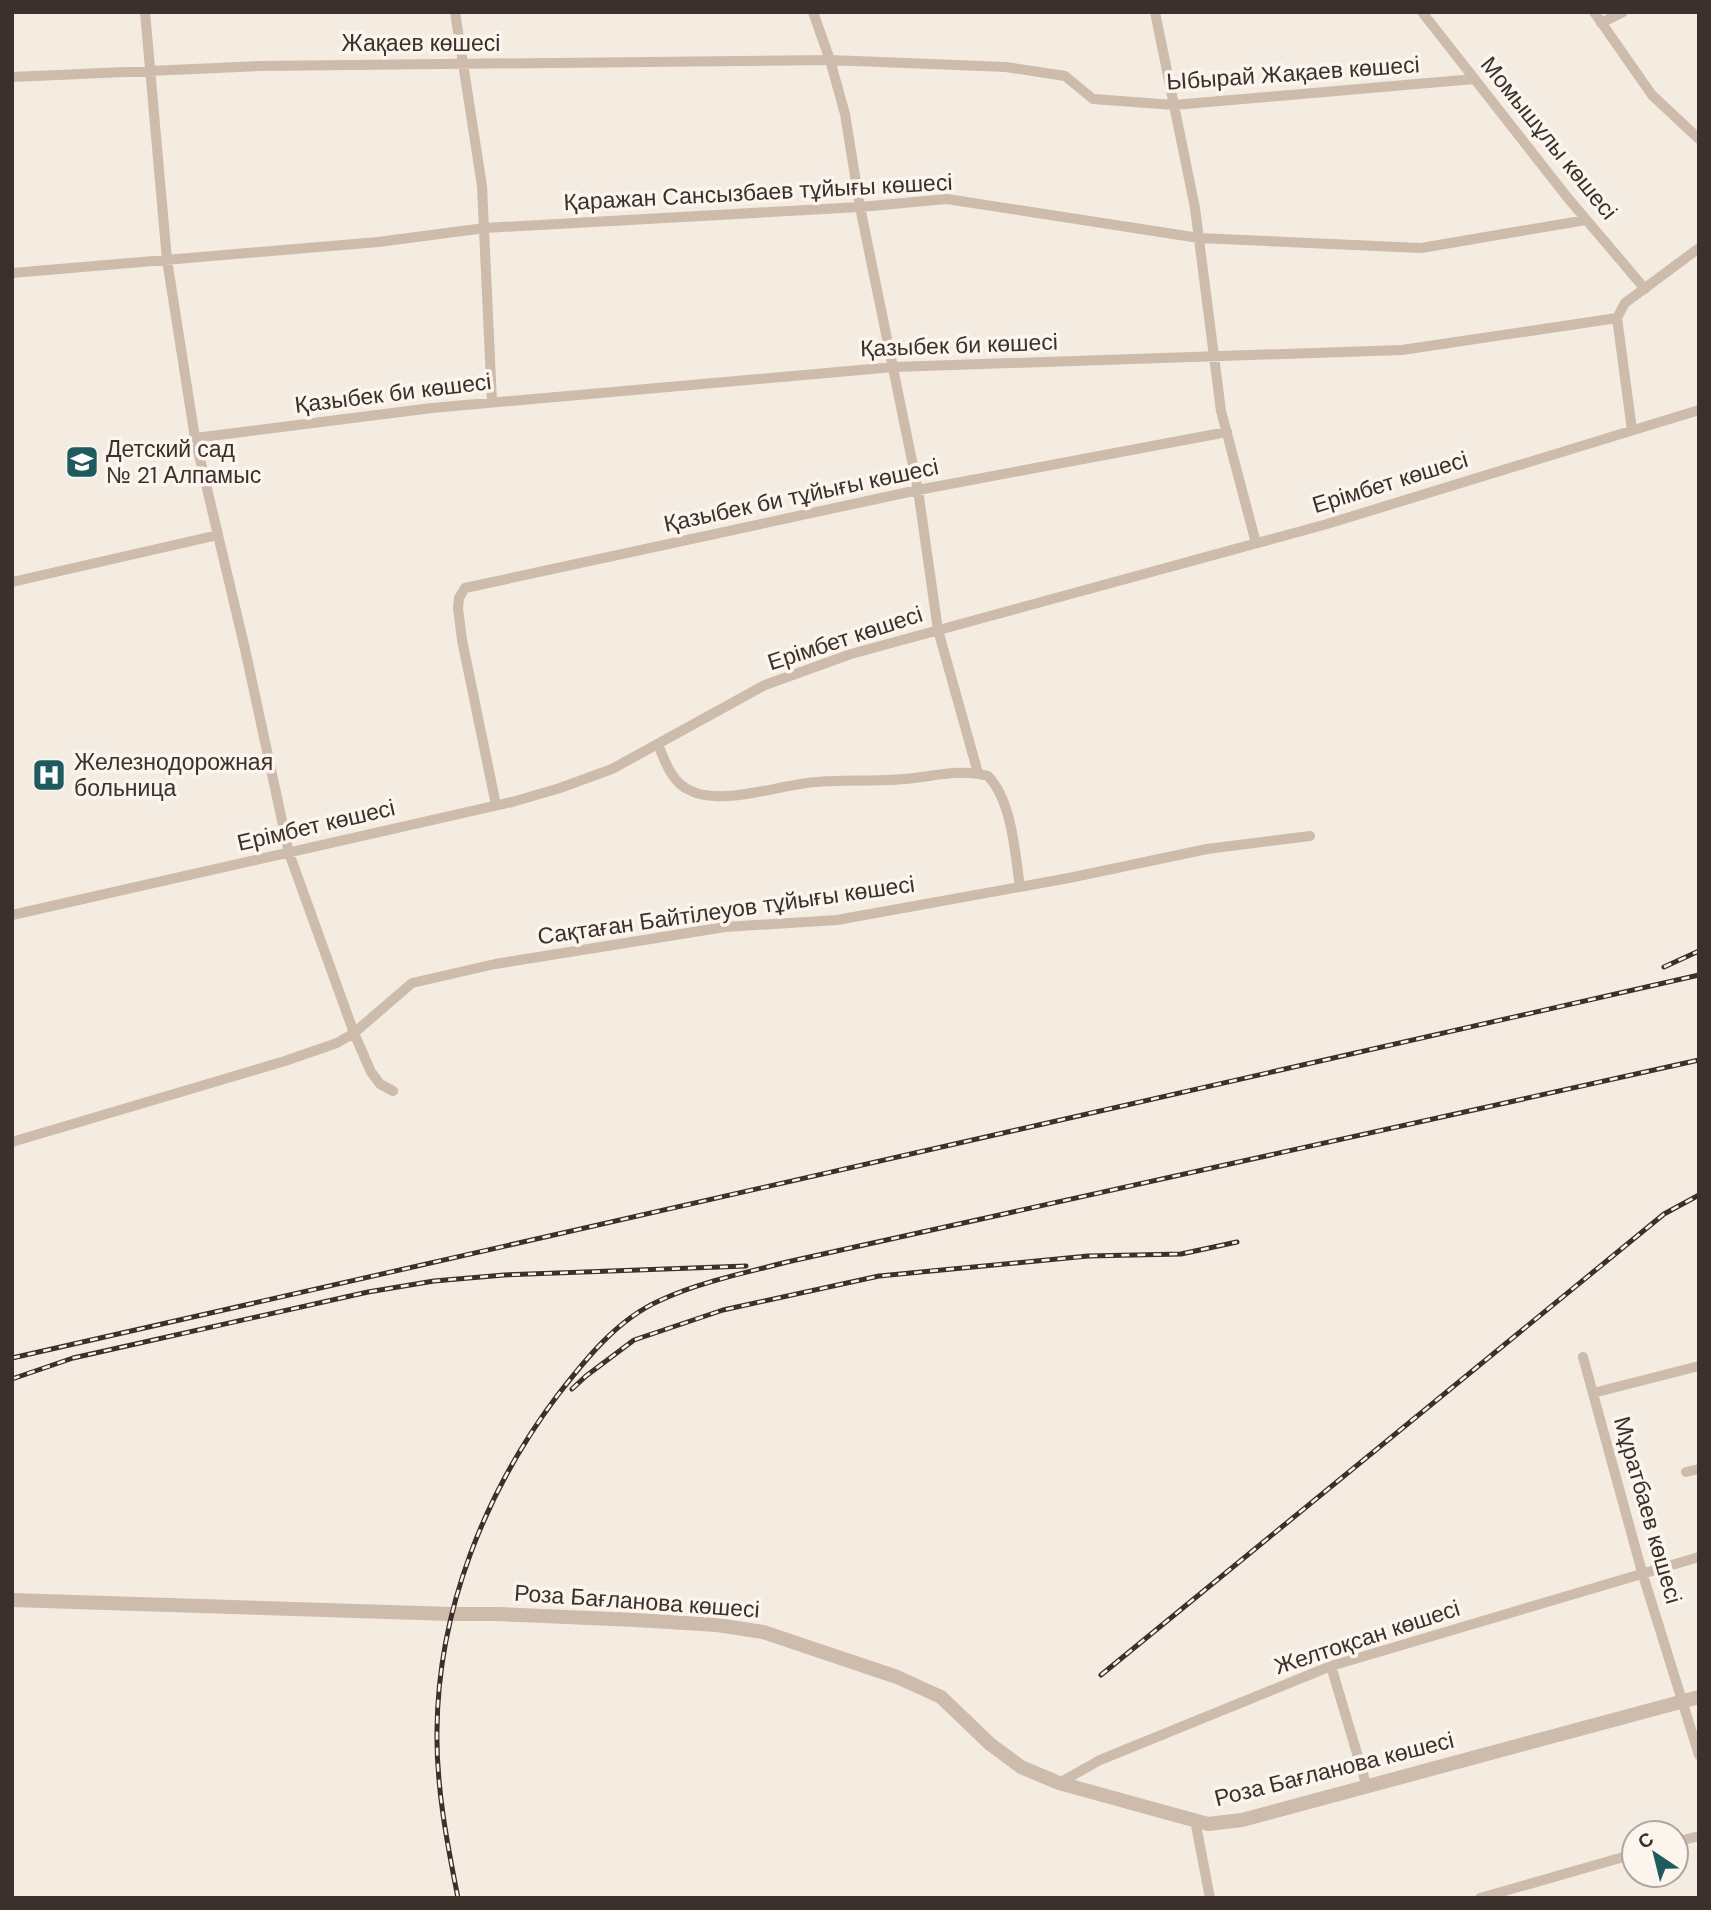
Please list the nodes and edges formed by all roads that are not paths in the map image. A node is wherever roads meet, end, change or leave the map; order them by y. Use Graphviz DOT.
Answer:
graph roads {
  1 [pos="145,12"];
  2 [pos="455,12"];
  3 [pos="813,12"];
  4 [pos="1155,12"];
  5 [pos="1422,12"];
  6 [pos="1594,12"];
  7 [pos="1623,12"];
  8 [pos="1601,23"];
  9 [pos="830,60"];
  10 [pos="463,64"];
  11 [pos="150,72"];
  12 [pos="12,77"];
  13 [pos="1474,79"];
  14 [pos="1174,105"];
  15 [pos="1699,139"];
  16 [pos="860,207"];
  17 [pos="1586,220"];
  18 [pos="485,228"];
  19 [pos="1199,238"];
  20 [pos="1699,248"];
  21 [pos="167,260"];
  22 [pos="12,273"];
  23 [pos="1646,289"];
  24 [pos="1617,318"];
  25 [pos="1213,358"];
  26 [pos="894,367"];
  27 [pos="492,402"];
  28 [pos="1699,410"];
  29 [pos="1632,430"];
  30 [pos="1227,432"];
  31 [pos="195,438"];
  32 [pos="918,490"];
  33 [pos="218,535"];
  34 [pos="1256,543"];
  35 [pos="12,582"];
  36 [pos="938,630"];
  37 [pos="657,744"];
  38 [pos="978,773"];
  39 [pos="496,805"];
  40 [pos="1310,836"];
  41 [pos="289,853"];
  42 [pos="1020,887"];
  43 [pos="12,915"];
  44 [pos="354,1032"];
  45 [pos="393,1091"];
  46 [pos="12,1142"];
  47 [pos="1583,1357"];
  48 [pos="1699,1366"];
  49 [pos="1593,1393"];
  50 [pos="1699,1469"];
  51 [pos="1686,1472"];
  52 [pos="1699,1557"];
  53 [pos="1642,1572"];
  54 [pos="12,1600"];
  55 [pos="1331,1667"];
  56 [pos="1699,1697"];
  57 [pos="1682,1702"];
  58 [pos="1699,1755"];
  59 [pos="1059,1783"];
  60 [pos="1367,1787"];
  61 [pos="1195,1820"];
  62 [pos="1620,1858"];
  63 [pos="1210,1898"];
  64 [pos="1480,1898"];
  1 -- 11 [label="street"];
  2 -- 10 [label="street"];
  3 -- 9 [label="street"];
  4 -- 14 [label="street"];
  5 -- 13 [label="street, Момышұлы көшесі"];
  6 -- 8 [label="street"];
  7 -- 8 [label="street"];
  8 -- 15 [label="street"];
  9 -- 10 [label="street, Жақаев көшесі"];
  9 -- 14 [label="street, Ыбырай Жақаев көшесі"];
  9 -- 16 [label="street"];
  10 -- 11 [label="street, Жақаев көшесі"];
  10 -- 18 [label="street"];
  11 -- 12 [label="street, Жақаев көшесі"];
  11 -- 21 [label="street"];
  13 -- 14 [label="street, Ыбырай Жақаев көшесі"];
  13 -- 17 [label="street, Момышұлы көшесі"];
  14 -- 19 [label="street"];
  16 -- 18 [label="street, Қаражан Сансызбаев тұйығы көшесі"];
  16 -- 19 [label="street, Қаражан Сансызбаев тұйығы көшесі"];
  16 -- 26 [label="street"];
  17 -- 19 [label="street, Қаражан Сансызбаев тұйығы көшесі"];
  17 -- 23 [label="street, Момышұлы көшесі"];
  18 -- 21 [label="street, Қаражан Сансызбаев тұйығы көшесі"];
  18 -- 27 [label="street"];
  19 -- 25 [label="street"];
  20 -- 23 [label="street"];
  21 -- 22 [label="street, Қаражан Сансызбаев тұйығы көшесі"];
  21 -- 31 [label="street"];
  23 -- 24 [label="street"];
  24 -- 25 [label="street, Қазыбек би көшесі"];
  24 -- 29 [label="street"];
  25 -- 26 [label="street, Қазыбек би көшесі"];
  25 -- 30 [label="street"];
  26 -- 27 [label="street, Қазыбек би көшесі"];
  26 -- 32 [label="street"];
  27 -- 31 [label="street, Қазыбек би көшесі"];
  28 -- 29 [label="street, Ерімбет көшесі"];
  29 -- 34 [label="street, Ерімбет көшесі"];
  30 -- 32 [label="street, Қазыбек би тұйығы көшесі"];
  30 -- 34 [label="street"];
  31 -- 33 [label="street"];
  32 -- 36 [label="street"];
  32 -- 39 [label="street, Қазыбек би тұйығы көшесі"];
  33 -- 35 [label="street"];
  33 -- 41 [label="street"];
  34 -- 36 [label="street, Ерімбет көшесі"];
  36 -- 37 [label="street, Ерімбет көшесі"];
  36 -- 38 [label="street"];
  37 -- 38 [label="street"];
  37 -- 39 [label="street, Ерімбет көшесі"];
  38 -- 42 [label="street"];
  39 -- 41 [label="street, Ерімбет көшесі"];
  40 -- 42 [label="street, Сақтаған Байтілеуов тұйығы көшесі"];
  41 -- 43 [label="street, Ерімбет көшесі"];
  41 -- 44 [label="street"];
  42 -- 44 [label="street, Сақтаған Байтілеуов тұйығы көшесі"];
  44 -- 45 [label="street"];
  44 -- 46 [label="street, Сақтаған Байтілеуов тұйығы көшесі"];
  47 -- 49 [label="street, Мұратбаев көшесі"];
  48 -- 49 [label="street"];
  49 -- 53 [label="street, Мұратбаев көшесі"];
  50 -- 51 [label="street"];
  52 -- 53 [label="street, Желтоқсан көшесі"];
  53 -- 55 [label="street, Желтоқсан көшесі"];
  53 -- 57 [label="street, Мұратбаев көшесі"];
  54 -- 59 [label="street, Роза Бағланова көшесі"];
  55 -- 59 [label="street, Желтоқсан көшесі"];
  55 -- 60 [label="street"];
  56 -- 57 [label="street, Роза Бағланова көшесі"];
  57 -- 58 [label="street, Мұратбаев көшесі"];
  57 -- 60 [label="street, Роза Бағланова көшесі"];
  59 -- 61 [label="street, Роза Бағланова көшесі"];
  60 -- 61 [label="street, Роза Бағланова көшесі"];
  61 -- 63 [label="street"];
  62 -- 64 [label="street"];
}
